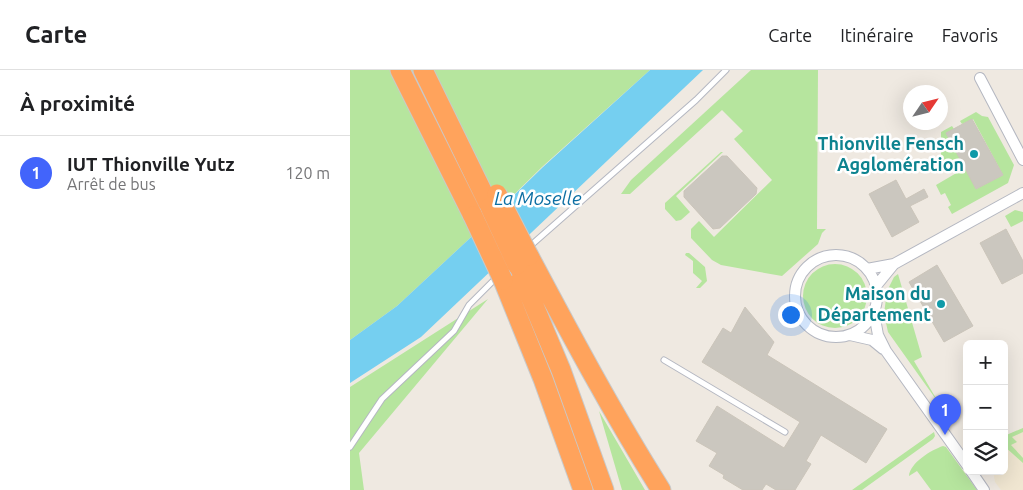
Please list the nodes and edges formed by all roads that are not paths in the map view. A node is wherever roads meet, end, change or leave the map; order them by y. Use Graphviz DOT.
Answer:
graph roads {
  1 [pos="400,70"];
  2 [pos="423,70"];
  3 [pos="726,70"];
  4 [pos="980,78"];
  5 [pos="1023,160"];
  6 [pos="1023,193"];
  7 [pos="523,260"];
  8 [pos="894,264"];
  9 [pos="867,268"];
  10 [pos="876,286"];
  11 [pos="874,312"];
  12 [pos="850,335"];
  13 [pos="886,351"];
  14 [pos="664,360"];
  15 [pos="785,432"];
  16 [pos="350,447"];
  17 [pos="963,459"];
  18 [pos="974,475"];
  19 [pos="582,490"];
  20 [pos="604,490"];
  21 [pos="661,490"];
  22 [pos="984,490"];
  1 -- 19 [label="highway, bridge"];
  2 -- 7 [label="highway, bridge"];
  3 -- 16 [label="lane"];
  4 -- 5 [label="street"];
  6 -- 8 [label="street"];
  7 -- 20 [label="highway"];
  7 -- 21 [label="highway"];
  8 -- 9 [label="street"];
  8 -- 10 [label="street"];
  9 -- 10 [label="street"];
  9 -- 12 [label="street"];
  10 -- 11 [label="street"];
  11 -- 12 [label="street"];
  11 -- 13 [label="street"];
  12 -- 13 [label="street"];
  13 -- 17 [label="street"];
  14 -- 15 [label="lane"];
  18 -- 22 [label="street"];
}
